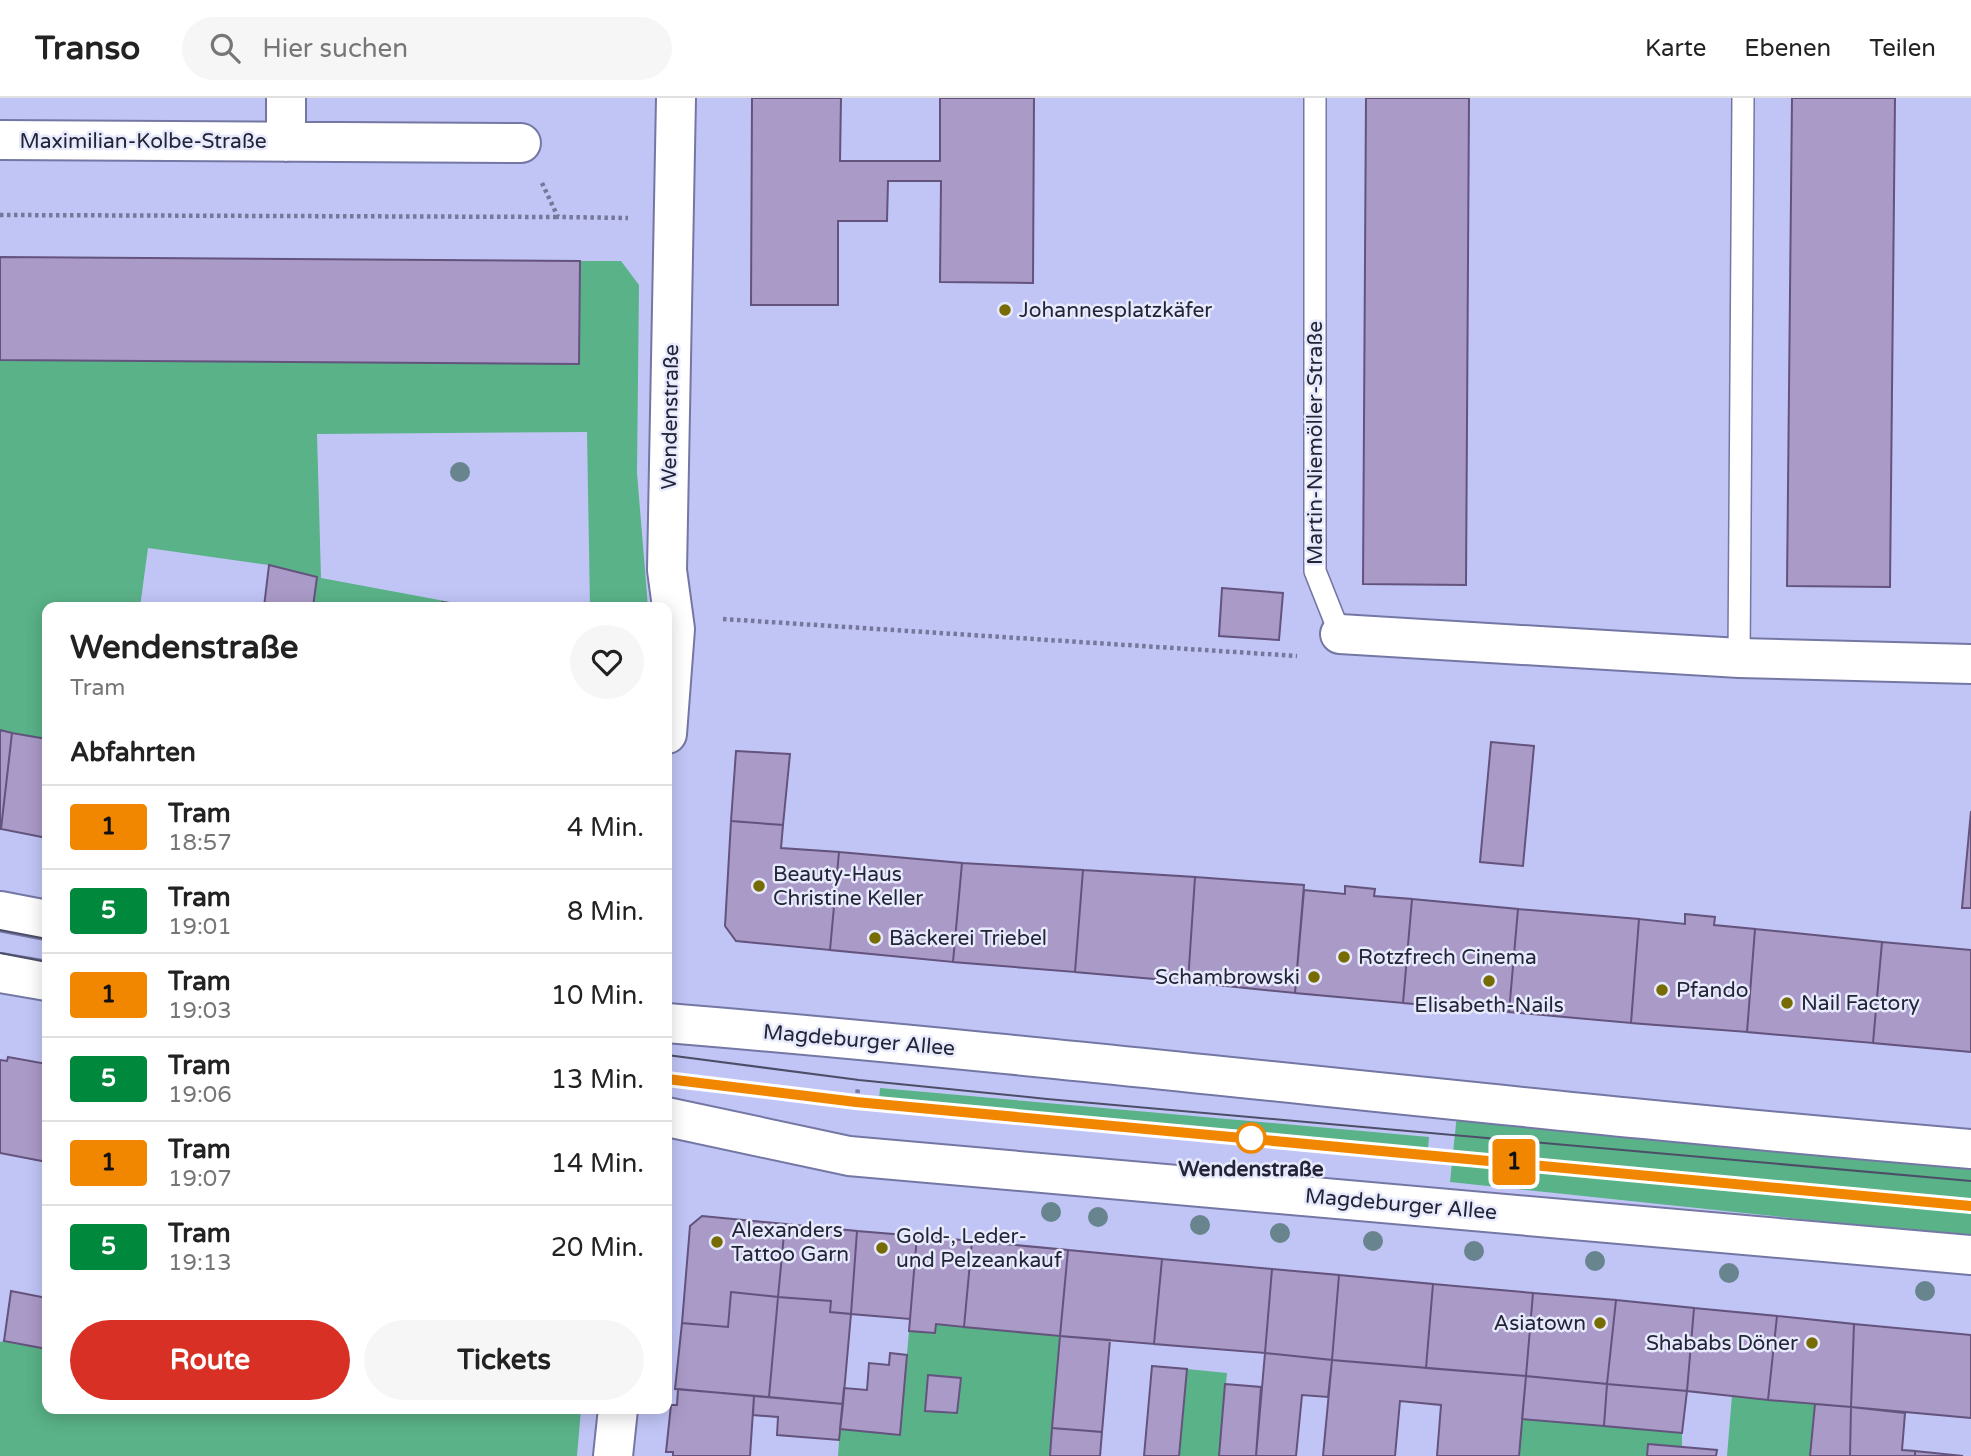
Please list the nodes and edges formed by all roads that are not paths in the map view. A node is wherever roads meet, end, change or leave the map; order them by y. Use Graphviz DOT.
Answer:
graph roads {
  1 [pos="286,98"];
  2 [pos="676,98"];
  3 [pos="1315,98"];
  4 [pos="1743,98"];
  5 [pos="0,140"];
  6 [pos="286,142"];
  7 [pos="521,143"];
  8 [pos="671,602"];
  9 [pos="672,607"];
  10 [pos="1340,634"];
  11 [pos="1740,658"];
  12 [pos="1971,664"];
  13 [pos="672,668"];
  14 [pos="0,911"];
  15 [pos="42,919"];
  16 [pos="0,972"];
  17 [pos="42,980"];
  18 [pos="672,1023"];
  19 [pos="672,1118"];
  20 [pos="1971,1149"];
  21 [pos="1971,1255"];
  22 [pos="618,1414"];
  23 [pos="614,1456"];
  1 -- 6 [label="main road, Maximilian-Kolbe-Straße"];
  2 -- 8 [label="main road, Wendenstraße"];
  3 -- 10 [label="lane, Martin-Niemöller-Straße"];
  4 -- 11 [label="lane"];
  5 -- 6 [label="main road, Maximilian-Kolbe-Straße"];
  6 -- 7 [label="main road, Maximilian-Kolbe-Straße"];
  9 -- 13 [label="main road, Wendenstraße"];
  10 -- 11 [label="main road"];
  11 -- 12 [label="main road"];
  14 -- 15 [label="main road"];
  16 -- 17 [label="main road"];
  18 -- 20 [label="main road, Magdeburger Allee"];
  19 -- 21 [label="main road, Magdeburger Allee"];
  22 -- 23 [label="main road"];
}
